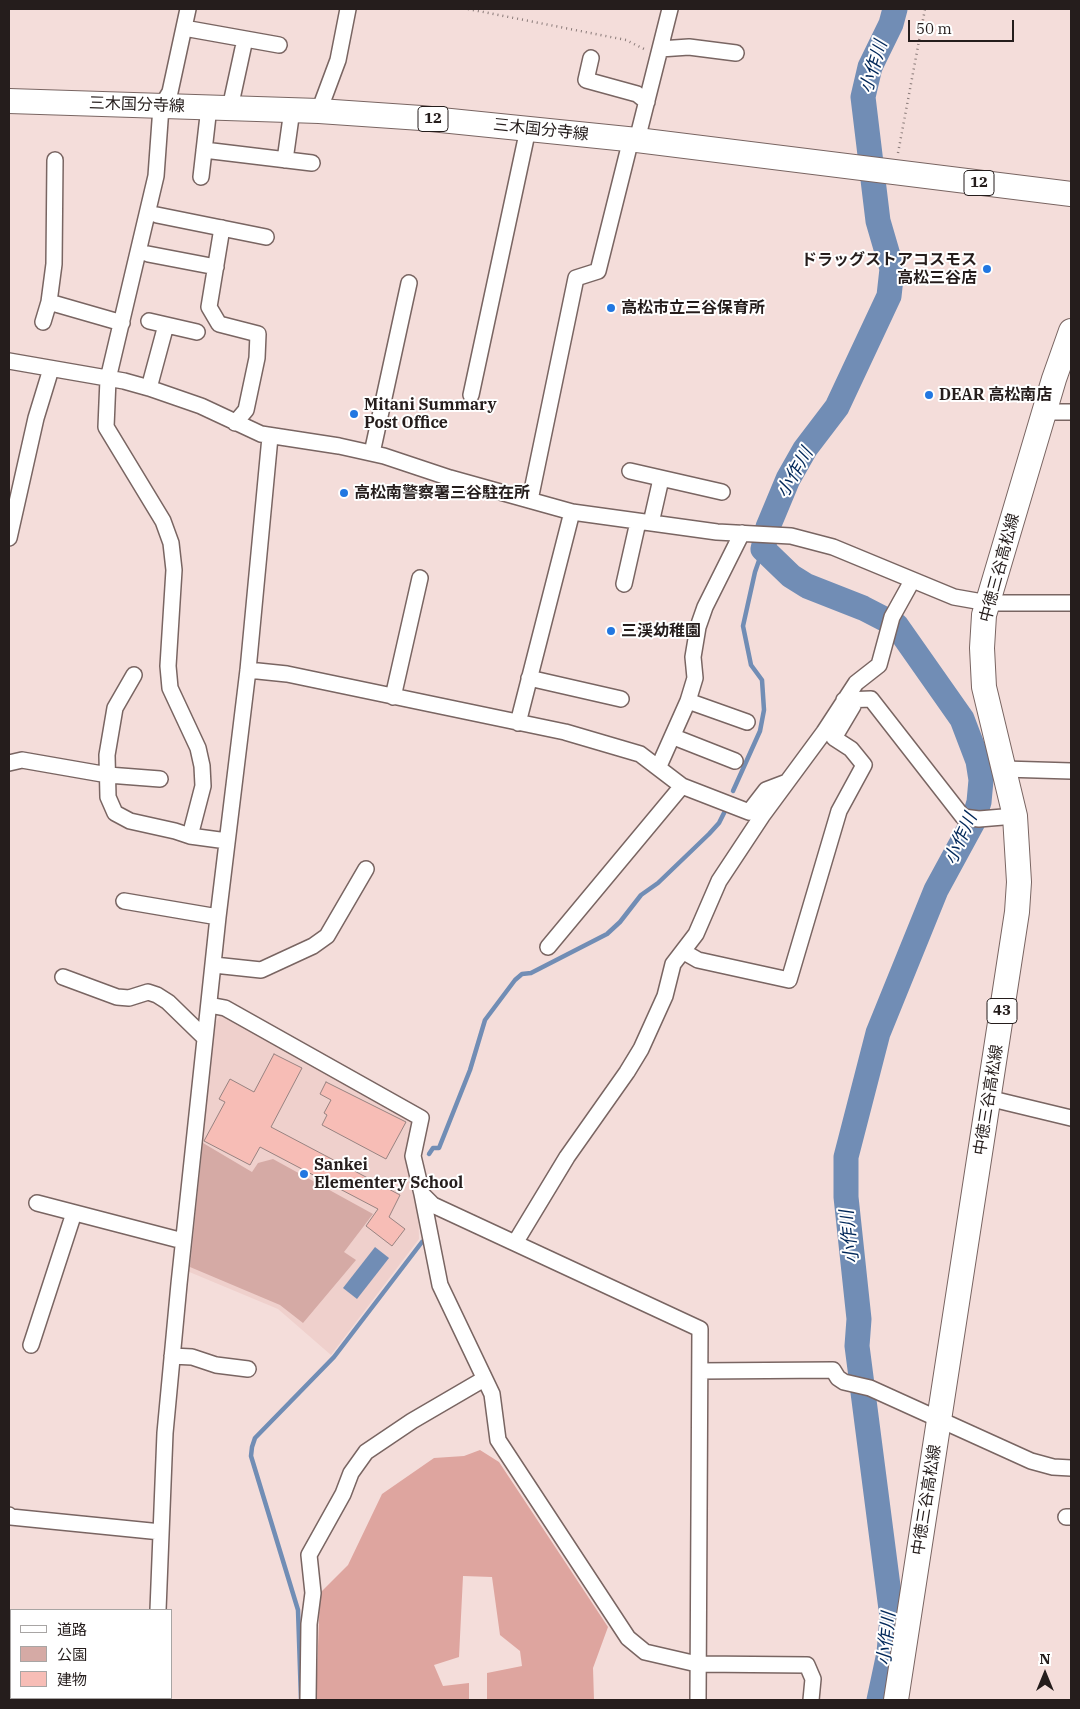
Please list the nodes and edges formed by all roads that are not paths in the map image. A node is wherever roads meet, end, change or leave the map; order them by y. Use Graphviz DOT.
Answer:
graph roads {
  1 [pos="188,9"];
  2 [pos="348,9"];
  3 [pos="670,9"];
  4 [pos="184,28"];
  5 [pos="245,39"];
  6 [pos="279,45"];
  7 [pos="736,53"];
  8 [pos="659,54"];
  9 [pos="591,58"];
  10 [pos="9,101"];
  11 [pos="647,102"];
  12 [pos="161,107"];
  13 [pos="219,108"];
  14 [pos="292,110"];
  15 [pos="319,111"];
  16 [pos="528,129"];
  17 [pos="634,140"];
  18 [pos="204,150"];
  19 [pos="55,160"];
  20 [pos="285,160"];
  21 [pos="312,163"];
  22 [pos="201,177"];
  23 [pos="1071,194"];
  24 [pos="157,215"];
  25 [pos="222,228"];
  26 [pos="266,237"];
  27 [pos="148,254"];
  28 [pos="216,267"];
  29 [pos="409,283"];
  30 [pos="49,302"];
  31 [pos="149,321"];
  32 [pos="43,322"];
  33 [pos="122,323"];
  34 [pos="166,325"];
  35 [pos="1071,331"];
  36 [pos="197,332"];
  37 [pos="9,362"];
  38 [pos="51,369"];
  39 [pos="108,378"];
  40 [pos="149,388"];
  41 [pos="471,395"];
  42 [pos="1044,412"];
  43 [pos="1071,412"];
  44 [pos="235,423"];
  45 [pos="270,437"];
  46 [pos="372,453"];
  47 [pos="630,471"];
  48 [pos="661,479"];
  49 [pos="722,492"];
  50 [pos="530,500"];
  51 [pos="572,512"];
  52 [pos="644,522"];
  53 [pos="742,533"];
  54 [pos="9,538"];
  55 [pos="420,578"];
  56 [pos="912,581"];
  57 [pos="624,584"];
  58 [pos="988,602"];
  59 [pos="1071,603"];
  60 [pos="248,670"];
  61 [pos="134,675"];
  62 [pos="529,678"];
  63 [pos="393,696"];
  64 [pos="621,699"];
  65 [pos="844,700"];
  66 [pos="688,701"];
  67 [pos="747,722"];
  68 [pos="518,723"];
  69 [pos="674,737"];
  70 [pos="735,761"];
  71 [pos="9,763"];
  72 [pos="659,766"];
  73 [pos="1004,770"];
  74 [pos="1071,771"];
  75 [pos="108,775"];
  76 [pos="160,779"];
  77 [pos="787,782"];
  78 [pos="682,786"];
  79 [pos="1015,816"];
  80 [pos="190,836"];
  81 [pos="227,842"];
  82 [pos="366,869"];
  83 [pos="124,901"];
  84 [pos="218,917"];
  85 [pos="548,947"];
  86 [pos="684,952"];
  87 [pos="214,965"];
  88 [pos="63,977"];
  89 [pos="209,1005"];
  90 [pos="205,1038"];
  91 [pos="988,1098"];
  92 [pos="1071,1118"];
  93 [pos="422,1194"];
  94 [pos="37,1203"];
  95 [pos="74,1213"];
  96 [pos="183,1241"];
  97 [pos="515,1242"];
  98 [pos="30,1345"];
  99 [pos="172,1356"];
  100 [pos="248,1369"];
  101 [pos="700,1371"];
  102 [pos="484,1379"];
  103 [pos="939,1419"];
  104 [pos="1071,1468"];
  105 [pos="9,1515"];
  106 [pos="161,1532"];
  107 [pos="158,1609"];
  108 [pos="697,1664"];
  109 [pos="308,1700"];
  110 [pos="698,1700"];
  111 [pos="811,1700"];
  112 [pos="896,1700"];
  1 -- 4 [label="street"];
  2 -- 15 [label="street"];
  3 -- 8 [label="street"];
  4 -- 5 [label="street"];
  4 -- 12 [label="street"];
  5 -- 6 [label="street"];
  5 -- 13 [label="street"];
  7 -- 8 [label="street"];
  8 -- 11 [label="street"];
  9 -- 11 [label="street"];
  10 -- 12 [label="main road, 三木国分寺線 / 12"];
  11 -- 17 [label="street"];
  12 -- 13 [label="main road, 三木国分寺線 / 12"];
  12 -- 33 [label="street"];
  13 -- 14 [label="main road, 三木国分寺線 / 12"];
  13 -- 18 [label="street"];
  14 -- 15 [label="main road, 三木国分寺線 / 12"];
  14 -- 20 [label="street"];
  15 -- 16 [label="main road, 三木国分寺線 / 12"];
  16 -- 17 [label="main road, 三木国分寺線 / 12"];
  16 -- 41 [label="street"];
  17 -- 23 [label="main road, 三木国分寺線 / 12"];
  17 -- 50 [label="street"];
  18 -- 20 [label="street"];
  18 -- 22 [label="street"];
  19 -- 30 [label="street"];
  20 -- 21 [label="street"];
  24 -- 25 [label="street"];
  25 -- 26 [label="street"];
  25 -- 28 [label="street"];
  27 -- 28 [label="street"];
  28 -- 44 [label="street"];
  29 -- 46 [label="street"];
  30 -- 32 [label="street"];
  30 -- 33 [label="street"];
  31 -- 34 [label="street"];
  33 -- 39 [label="street"];
  34 -- 36 [label="street"];
  34 -- 40 [label="street"];
  35 -- 42 [label="main road, 中徳三谷高松線 / 43"];
  37 -- 38 [label="street"];
  38 -- 39 [label="street"];
  38 -- 54 [label="street"];
  39 -- 40 [label="street"];
  39 -- 80 [label="street"];
  40 -- 44 [label="street"];
  42 -- 43 [label="street"];
  42 -- 58 [label="main road, 中徳三谷高松線 / 43"];
  44 -- 45 [label="street"];
  45 -- 46 [label="street"];
  45 -- 60 [label="street"];
  46 -- 50 [label="street"];
  47 -- 48 [label="street"];
  48 -- 49 [label="street"];
  48 -- 52 [label="street"];
  50 -- 51 [label="street"];
  51 -- 52 [label="street"];
  51 -- 62 [label="street"];
  52 -- 53 [label="street"];
  52 -- 57 [label="street"];
  53 -- 56 [label="street"];
  53 -- 66 [label="street"];
  55 -- 63 [label="street"];
  56 -- 58 [label="street"];
  56 -- 65 [label="street"];
  58 -- 59 [label="street"];
  58 -- 73 [label="main road, 中徳三谷高松線 / 43"];
  60 -- 63 [label="street"];
  60 -- 81 [label="street"];
  61 -- 75 [label="street"];
  62 -- 64 [label="street"];
  62 -- 68 [label="street"];
  63 -- 68 [label="street"];
  65 -- 77 [label="street"];
  65 -- 79 [label="street"];
  65 -- 86 [label="street"];
  66 -- 67 [label="street"];
  66 -- 69 [label="street"];
  68 -- 72 [label="street"];
  69 -- 70 [label="street"];
  69 -- 72 [label="street"];
  71 -- 75 [label="street"];
  72 -- 78 [label="street"];
  73 -- 74 [label="street"];
  73 -- 79 [label="main road, 中徳三谷高松線 / 43"];
  75 -- 76 [label="street"];
  75 -- 80 [label="street"];
  77 -- 78 [label="street"];
  77 -- 86 [label="street"];
  78 -- 85 [label="street"];
  79 -- 91 [label="main road, 中徳三谷高松線 / 43"];
  80 -- 81 [label="street"];
  81 -- 84 [label="street"];
  82 -- 87 [label="street"];
  83 -- 84 [label="street"];
  84 -- 87 [label="street"];
  86 -- 97 [label="street"];
  87 -- 89 [label="street"];
  88 -- 90 [label="street"];
  89 -- 90 [label="street"];
  89 -- 93 [label="street"];
  90 -- 96 [label="street"];
  91 -- 92 [label="street"];
  91 -- 103 [label="main road, 中徳三谷高松線 / 43"];
  93 -- 97 [label="street"];
  93 -- 102 [label="street"];
  94 -- 95 [label="street"];
  95 -- 96 [label="street"];
  95 -- 98 [label="street"];
  96 -- 99 [label="street"];
  97 -- 101 [label="street"];
  99 -- 100 [label="street"];
  99 -- 106 [label="street"];
  101 -- 103 [label="street"];
  101 -- 108 [label="street"];
  102 -- 108 [label="street"];
  102 -- 109 [label="street"];
  103 -- 104 [label="street"];
  103 -- 112 [label="main road, 中徳三谷高松線 / 43"];
  105 -- 106 [label="street"];
  106 -- 107 [label="street"];
  108 -- 110 [label="street"];
  108 -- 111 [label="street"];
}
